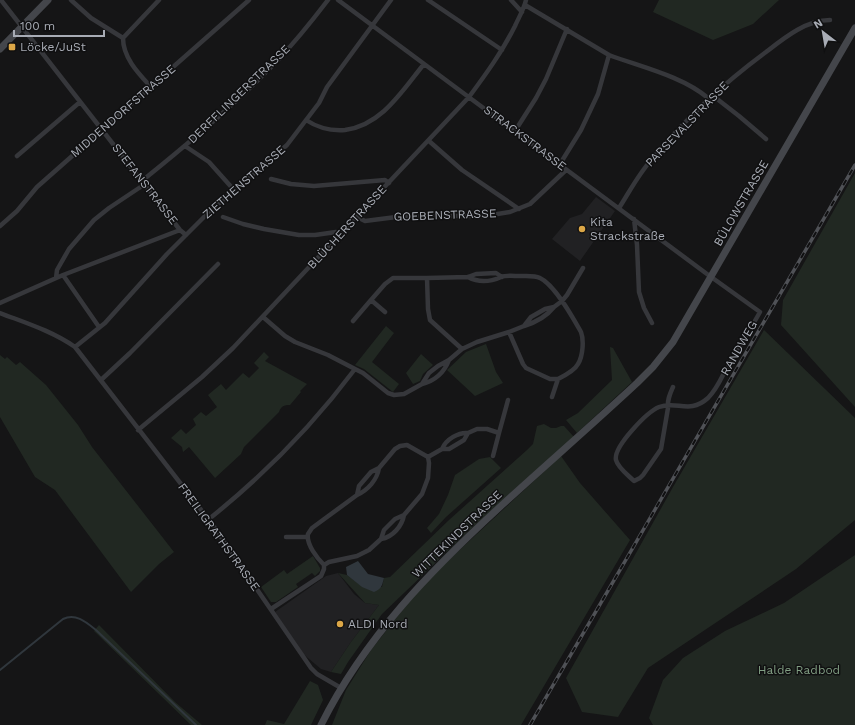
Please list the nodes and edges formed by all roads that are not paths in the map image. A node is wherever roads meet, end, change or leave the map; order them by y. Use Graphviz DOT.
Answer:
graph roads {
  1 [pos="1,0"];
  2 [pos="48,0"];
  3 [pos="71,0"];
  4 [pos="159,0"];
  5 [pos="328,0"];
  6 [pos="391,0"];
  7 [pos="428,0"];
  8 [pos="511,0"];
  9 [pos="246,1"];
  10 [pos="342,1"];
  11 [pos="525,2"];
  12 [pos="522,12"];
  13 [pos="830,20"];
  14 [pos="372,26"];
  15 [pos="21,27"];
  16 [pos="855,28"];
  17 [pos="567,29"];
  18 [pos="123,38"];
  19 [pos="0,49"];
  20 [pos="502,50"];
  21 [pos="609,55"];
  22 [pos="424,64"];
  23 [pos="151,87"];
  24 [pos="710,97"];
  25 [pos="470,98"];
  26 [pos="80,102"];
  27 [pos="306,120"];
  28 [pos="102,130"];
  29 [pos="515,131"];
  30 [pos="766,139"];
  31 [pos="429,141"];
  32 [pos="185,146"];
  33 [pos="17,156"];
  34 [pos="560,164"];
  35 [pos="566,170"];
  36 [pos="271,179"];
  37 [pos="144,182"];
  38 [pos="389,184"];
  39 [pos="234,190"];
  40 [pos="619,208"];
  41 [pos="519,209"];
  42 [pos="223,216"];
  43 [pos="357,217"];
  44 [pos="634,219"];
  45 [pos="0,226"];
  46 [pos="180,230"];
  47 [pos="186,234"];
  48 [pos="340,234"];
  49 [pos="218,264"];
  50 [pos="583,268"];
  51 [pos="64,275"];
  52 [pos="711,277"];
  53 [pos="56,278"];
  54 [pos="427,278"];
  55 [pos="371,300"];
  56 [pos="562,301"];
  57 [pos="0,303"];
  58 [pos="385,312"];
  59 [pos="0,313"];
  60 [pos="263,317"];
  61 [pos="353,320"];
  62 [pos="652,322"];
  63 [pos="99,327"];
  64 [pos="509,332"];
  65 [pos="75,347"];
  66 [pos="462,348"];
  67 [pos="449,360"];
  68 [pos="355,369"];
  69 [pos="558,379"];
  70 [pos="101,380"];
  71 [pos="637,383"];
  72 [pos="422,384"];
  73 [pos="673,387"];
  74 [pos="552,397"];
  75 [pos="508,400"];
  76 [pos="668,405"];
  77 [pos="138,430"];
  78 [pos="468,433"];
  79 [pos="499,433"];
  80 [pos="442,449"];
  81 [pos="493,456"];
  82 [pos="428,457"];
  83 [pos="379,468"];
  84 [pos="357,495"];
  85 [pos="404,515"];
  86 [pos="209,520"];
  87 [pos="286,537"];
  88 [pos="307,537"];
  89 [pos="381,539"];
  90 [pos="324,565"];
  91 [pos="271,609"];
  92 [pos="341,688"];
  93 [pos="321,725"];
  1 -- 15 [label="street, STEFANSTRASSE"];
  2 -- 15 [label="main road"];
  3 -- 18 [label="street"];
  4 -- 18 [label="street"];
  5 -- 32 [label="street, DERFFLINGERSTRASSE"];
  6 -- 14 [label="street, ZIETHENSTRASSE"];
  7 -- 20 [label="street"];
  8 -- 12 [label="street"];
  9 -- 23 [label="street, MIDDENDORFSTRASSE"];
  10 -- 14 [label="street, STRACKSTRASSE"];
  11 -- 12 [label="street, BLÜCHERSTRASSE"];
  11 -- 17 [label="street"];
  12 -- 20 [label="street, BLÜCHERSTRASSE"];
  13 -- 24 [label="street, PARSEVALSTRASSE"];
  14 -- 22 [label="street, STRACKSTRASSE"];
  14 -- 27 [label="street, ZIETHENSTRASSE"];
  15 -- 19 [label="main road"];
  15 -- 26 [label="street, STEFANSTRASSE"];
  16 -- 52 [label="main road, BÜLOWSTRASSE"];
  17 -- 21 [label="street"];
  17 -- 29 [label="street"];
  18 -- 23 [label="street"];
  20 -- 25 [label="street, BLÜCHERSTRASSE"];
  21 -- 24 [label="street"];
  21 -- 34 [label="street"];
  22 -- 25 [label="street, STRACKSTRASSE"];
  22 -- 27 [label="street"];
  23 -- 28 [label="street, MIDDENDORFSTRASSE"];
  24 -- 30 [label="street"];
  24 -- 40 [label="street, PARSEVALSTRASSE"];
  25 -- 29 [label="street, STRACKSTRASSE"];
  25 -- 31 [label="street, BLÜCHERSTRASSE"];
  26 -- 28 [label="street, STEFANSTRASSE"];
  26 -- 33 [label="street"];
  27 -- 39 [label="street, ZIETHENSTRASSE"];
  28 -- 37 [label="street, STEFANSTRASSE"];
  28 -- 45 [label="street, MIDDENDORFSTRASSE"];
  29 -- 34 [label="street, STRACKSTRASSE"];
  31 -- 38 [label="street, BLÜCHERSTRASSE"];
  31 -- 41 [label="street"];
  32 -- 37 [label="street, DERFFLINGERSTRASSE"];
  32 -- 39 [label="street"];
  34 -- 35 [label="street, STRACKSTRASSE"];
  35 -- 40 [label="street, STRACKSTRASSE"];
  35 -- 41 [label="street, GOEBENSTRASSE"];
  36 -- 38 [label="street"];
  37 -- 46 [label="street, STEFANSTRASSE"];
  37 -- 53 [label="street, DERFFLINGERSTRASSE"];
  38 -- 43 [label="street, BLÜCHERSTRASSE"];
  39 -- 47 [label="street, ZIETHENSTRASSE"];
  40 -- 44 [label="street, STRACKSTRASSE"];
  41 -- 43 [label="street, GOEBENSTRASSE"];
  42 -- 48 [label="street"];
  43 -- 48 [label="street, BLÜCHERSTRASSE"];
  44 -- 52 [label="street, STRACKSTRASSE"];
  44 -- 62 [label="street"];
  46 -- 47 [label="street, STEFANSTRASSE"];
  46 -- 51 [label="street"];
  47 -- 63 [label="street, ZIETHENSTRASSE"];
  48 -- 60 [label="street, BLÜCHERSTRASSE"];
  49 -- 70 [label="street"];
  50 -- 56 [label="street"];
  51 -- 53 [label="street"];
  51 -- 63 [label="street"];
  52 -- 71 [label="main road, BÜLOWSTRASSE"];
  52 -- 76 [label="street, RANDWEG"];
  53 -- 57 [label="street"];
  54 -- 55 [label="street"];
  54 -- 56 [label="street"];
  54 -- 66 [label="street"];
  55 -- 58 [label="street"];
  55 -- 61 [label="street"];
  56 -- 64 [label="street"];
  56 -- 69 [label="street"];
  59 -- 65 [label="street, FREILIGRATHSTRASSE"];
  60 -- 68 [label="street"];
  60 -- 77 [label="street, BLÜCHERSTRASSE"];
  63 -- 65 [label="street, ZIETHENSTRASSE"];
  64 -- 66 [label="street"];
  64 -- 69 [label="street"];
  65 -- 70 [label="street, FREILIGRATHSTRASSE"];
  66 -- 67 [label="street"];
  67 -- 72 [label="street"];
  67 -- 72 [label="street"];
  68 -- 72 [label="street"];
  68 -- 86 [label="street"];
  69 -- 74 [label="street"];
  70 -- 77 [label="street, FREILIGRATHSTRASSE"];
  71 -- 92 [label="main road, WITTEKINDSTRASSE"];
  73 -- 76 [label="street"];
  75 -- 79 [label="street"];
  76 -- 76 [label="street"];
  77 -- 86 [label="street, FREILIGRATHSTRASSE"];
  78 -- 79 [label="street"];
  78 -- 80 [label="street"];
  78 -- 80 [label="street"];
  79 -- 81 [label="street"];
  80 -- 82 [label="street"];
  82 -- 83 [label="street"];
  82 -- 85 [label="street"];
  83 -- 84 [label="street"];
  83 -- 84 [label="street"];
  84 -- 88 [label="street"];
  85 -- 89 [label="street"];
  85 -- 89 [label="street"];
  86 -- 91 [label="street, FREILIGRATHSTRASSE"];
  87 -- 88 [label="street"];
  88 -- 90 [label="street"];
  89 -- 90 [label="street"];
  90 -- 91 [label="street"];
  91 -- 92 [label="street, FREILIGRATHSTRASSE"];
  92 -- 93 [label="main road, WITTEKINDSTRASSE"];
}
